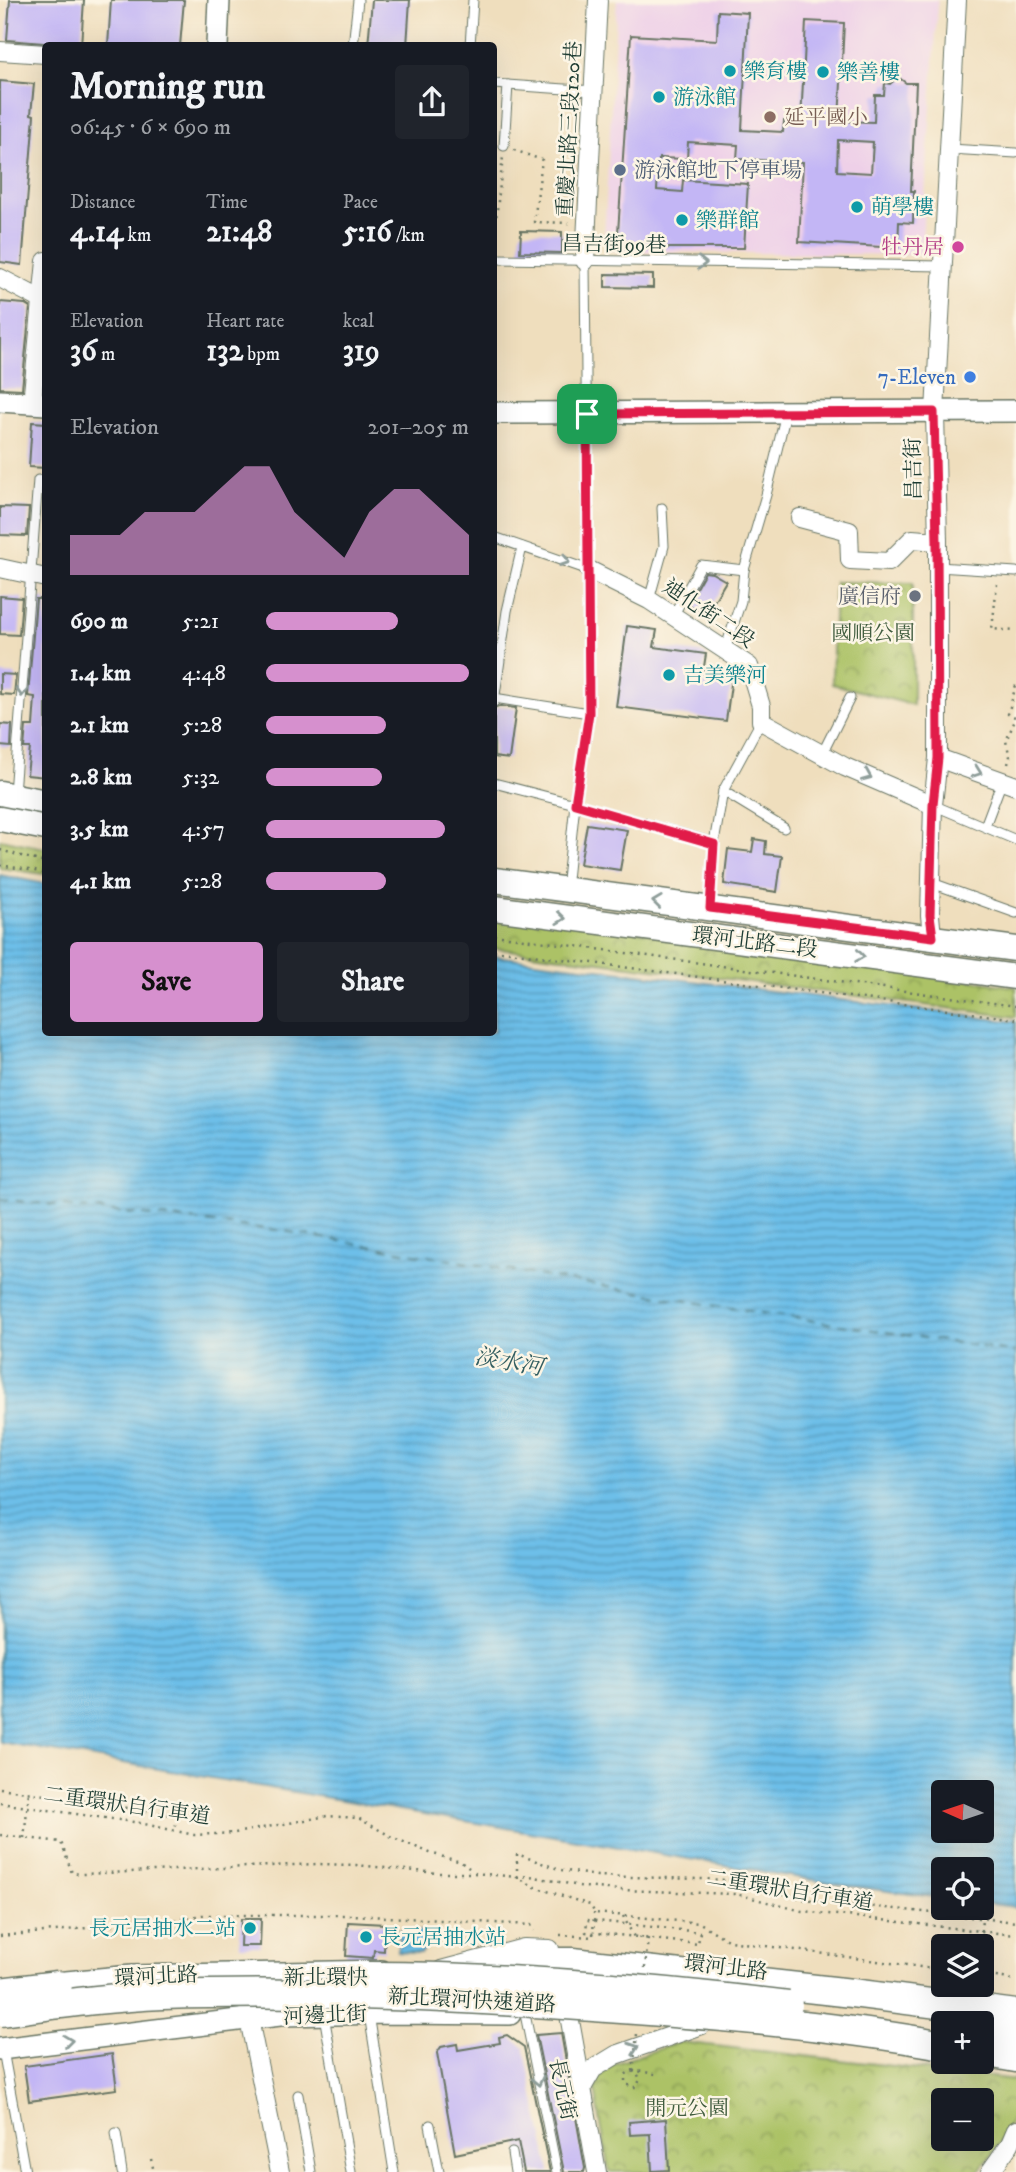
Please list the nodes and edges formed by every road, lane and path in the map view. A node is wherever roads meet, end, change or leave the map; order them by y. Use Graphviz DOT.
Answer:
graph roads {
  1 [pos="219,0"];
  2 [pos="358,0"];
  3 [pos="473,0"];
  4 [pos="598,0"];
  5 [pos="957,0"];
  6 [pos="217,42"];
  7 [pos="354,42"];
  8 [pos="470,42"];
  9 [pos="0,51"];
  10 [pos="42,54"];
  11 [pos="497,84"];
  12 [pos="508,85"];
  13 [pos="594,91"];
  14 [pos="504,146"];
  15 [pos="950,149"];
  16 [pos="1016,153"];
  17 [pos="497,210"];
  18 [pos="587,223"];
  19 [pos="497,259"];
  20 [pos="585,261"];
  21 [pos="943,266"];
  22 [pos="0,278"];
  23 [pos="42,300"];
  24 [pos="42,342"];
  25 [pos="0,401"];
  26 [pos="39,403"];
  27 [pos="1016,411"];
  28 [pos="934,412"];
  29 [pos="497,413"];
  30 [pos="786,413"];
  31 [pos="587,414"];
  32 [pos="38,480"];
  33 [pos="662,508"];
  34 [pos="800,518"];
  35 [pos="497,538"];
  36 [pos="937,541"];
  37 [pos="522,547"];
  38 [pos="937,567"];
  39 [pos="0,568"];
  40 [pos="589,570"];
  41 [pos="744,570"];
  42 [pos="998,571"];
  43 [pos="1016,572"];
  44 [pos="38,576"];
  45 [pos="649,600"];
  46 [pos="673,616"];
  47 [pos="1016,631"];
  48 [pos="725,651"];
  49 [pos="497,679"];
  50 [pos="1016,685"];
  51 [pos="850,698"];
  52 [pos="497,700"];
  53 [pos="589,713"];
  54 [pos="1016,717"];
  55 [pos="761,721"];
  56 [pos="822,754"];
  57 [pos="938,758"];
  58 [pos="1009,783"];
  59 [pos="497,784"];
  60 [pos="723,790"];
  61 [pos="7,794"];
  62 [pos="42,801"];
  63 [pos="575,804"];
  64 [pos="933,804"];
  65 [pos="0,819"];
  66 [pos="985,826"];
  67 [pos="42,827"];
  68 [pos="784,828"];
  69 [pos="1016,840"];
  70 [pos="714,844"];
  71 [pos="0,850"];
  72 [pos="42,862"];
  73 [pos="0,865"];
  74 [pos="42,872"];
  75 [pos="497,880"];
  76 [pos="932,883"];
  77 [pos="566,891"];
  78 [pos="497,908"];
  79 [pos="710,908"];
  80 [pos="1016,913"];
  81 [pos="497,935"];
  82 [pos="933,937"];
  83 [pos="1016,949"];
  84 [pos="497,950"];
  85 [pos="1016,977"];
  86 [pos="1016,1006"];
  87 [pos="1016,1019"];
  88 [pos="0,1788"];
  89 [pos="29,1792"];
  90 [pos="0,1802"];
  91 [pos="28,1806"];
  92 [pos="174,1831"];
  93 [pos="0,1835"];
  94 [pos="24,1838"];
  95 [pos="474,1873"];
  96 [pos="517,1877"];
  97 [pos="594,1913"];
  98 [pos="931,1913"];
  99 [pos="623,1916"];
  100 [pos="982,1920"];
  101 [pos="993,1920"];
  102 [pos="1016,1922"];
  103 [pos="981,1931"];
  104 [pos="535,1933"];
  105 [pos="1016,1935"];
  106 [pos="0,1936"];
  107 [pos="583,1936"];
  108 [pos="648,1938"];
  109 [pos="931,1968"];
  110 [pos="438,1971"];
  111 [pos="478,1972"];
  112 [pos="246,1973"];
  113 [pos="994,1977"];
  114 [pos="1016,1980"];
  115 [pos="0,1991"];
  116 [pos="1016,2003"];
  117 [pos="0,2012"];
  118 [pos="324,2014"];
  119 [pos="369,2014"];
  120 [pos="525,2014"];
  121 [pos="1016,2014"];
  122 [pos="569,2015"];
  123 [pos="931,2016"];
  124 [pos="249,2019"];
  125 [pos="931,2023"];
  126 [pos="702,2025"];
  127 [pos="994,2026"];
  128 [pos="1016,2030"];
  129 [pos="994,2034"];
  130 [pos="1016,2037"];
  131 [pos="931,2043"];
  132 [pos="1,2049"];
  133 [pos="931,2054"];
  134 [pos="994,2054"];
  135 [pos="1016,2058"];
  136 [pos="994,2061"];
  137 [pos="1016,2064"];
  138 [pos="633,2071"];
  139 [pos="656,2074"];
  140 [pos="582,2088"];
  141 [pos="298,2095"];
  142 [pos="430,2125"];
  143 [pos="1016,2130"];
  144 [pos="116,2133"];
  145 [pos="512,2153"];
  146 [pos="151,2158"];
  147 [pos="25,2172"];
  148 [pos="122,2172"];
  149 [pos="153,2172"];
  150 [pos="280,2172"];
  151 [pos="312,2172"];
  152 [pos="351,2172"];
  153 [pos="394,2172"];
  154 [pos="439,2172"];
  155 [pos="515,2172"];
  156 [pos="557,2172"];
  157 [pos="597,2172"];
  158 [pos="990,2172"];
  1 -- 6 [label="street"];
  2 -- 7 [label="lane"];
  3 -- 8 [label="lane"];
  4 -- 13 [label="street, 重慶北路三段120巷"];
  5 -- 15 [label="street, 昌吉街"];
  9 -- 10 [label="street"];
  11 -- 12 [label="lane"];
  12 -- 13 [label="lane"];
  12 -- 14 [label="lane"];
  13 -- 18 [label="street, 重慶北路三段120巷"];
  14 -- 17 [label="path"];
  14 -- 18 [label="path"];
  15 -- 16 [label="lane"];
  15 -- 21 [label="street, 昌吉街"];
  18 -- 20 [label="street, 重慶北路三段120巷"];
  19 -- 20 [label="lane, 昌吉街99巷"];
  20 -- 21 [label="lane, 昌吉街99巷, one-way"];
  20 -- 31 [label="lane"];
  21 -- 28 [label="street, 昌吉街"];
  22 -- 23 [label="street"];
  24 -- 26 [label="street"];
  25 -- 26 [label="street"];
  27 -- 28 [label="street"];
  28 -- 30 [label="street"];
  28 -- 36 [label="street, 昌吉街"];
  29 -- 31 [label="street"];
  30 -- 31 [label="street"];
  30 -- 41 [label="lane"];
  31 -- 40 [label="lane"];
  32 -- 44 [label="lane"];
  33 -- 45 [label="lane"];
  34 -- 36 [label="street"];
  35 -- 37 [label="lane, 迪化街二段"];
  36 -- 38 [label="street, 昌吉街"];
  37 -- 40 [label="lane, 迪化街二段, one-way"];
  37 -- 49 [label="lane"];
  38 -- 42 [label="lane"];
  38 -- 57 [label="street, 昌吉街"];
  39 -- 44 [label="street"];
  40 -- 45 [label="street, 迪化街二段"];
  40 -- 53 [label="lane"];
  41 -- 46 [label="lane"];
  41 -- 48 [label="lane"];
  42 -- 43 [label="lane"];
  42 -- 47 [label="path"];
  44 -- 61 [label="lane, one-way"];
  45 -- 46 [label="street, 迪化街二段"];
  46 -- 48 [label="street, 迪化街二段"];
  48 -- 55 [label="street, 迪化街二段"];
  50 -- 54 [label="path"];
  51 -- 56 [label="lane"];
  52 -- 53 [label="lane"];
  53 -- 63 [label="lane"];
  54 -- 58 [label="path"];
  55 -- 56 [label="street"];
  55 -- 60 [label="lane"];
  56 -- 64 [label="street, one-way"];
  57 -- 58 [label="street, one-way"];
  57 -- 64 [label="street, 昌吉街"];
  58 -- 66 [label="lane"];
  59 -- 63 [label="lane"];
  60 -- 68 [label="lane"];
  60 -- 70 [label="lane"];
  61 -- 62 [label="main road"];
  63 -- 70 [label="lane"];
  63 -- 77 [label="lane"];
  64 -- 66 [label="lane"];
  64 -- 76 [label="street, 昌吉街"];
  65 -- 67 [label="main road"];
  66 -- 69 [label="lane"];
  70 -- 79 [label="lane"];
  71 -- 72 [label="path"];
  73 -- 74 [label="path"];
  75 -- 77 [label="main road, 環河北路二段"];
  76 -- 80 [label="lane"];
  76 -- 82 [label="street, 昌吉街"];
  79 -- 77 [label="main road, 環河北路二段, one-way"];
  78 -- 85 [label="main road, 環河北路二段, one-way"];
  79 -- 82 [label="main road, 環河北路二段"];
  81 -- 86 [label="path"];
  82 -- 83 [label="main road, 環河北路二段"];
  84 -- 87 [label="path"];
  88 -- 89 [label="path"];
  89 -- 91 [label="path"];
  89 -- 92 [label="path"];
  90 -- 91 [label="path"];
  91 -- 92 [label="path, 二重環狀自行車道"];
  91 -- 94 [label="path, 二重環狀自行車道"];
  92 -- 95 [label="path, 二重環狀自行車道"];
  93 -- 94 [label="path"];
  94 -- 95 [label="path, 二重環狀自行車道"];
  95 -- 96 [label="path, 二重環狀自行車道"];
  96 -- 97 [label="path"];
  96 -- 98 [label="path"];
  96 -- 103 [label="path, 二重環狀自行車道"];
  97 -- 99 [label="path"];
  97 -- 107 [label="path"];
  99 -- 108 [label="path, bridge"];
  99 -- 109 [label="path"];
  100 -- 103 [label="path"];
  101 -- 102 [label="path"];
  103 -- 105 [label="path, 二重環狀自行車道"];
  104 -- 106 [label="path"];
  110 -- 111 [label="street, 環河北路"];
  110 -- 112 [label="street, 環河北路"];
  110 -- 116 [label="street, 環河北路"];
  111 -- 121 [label="main road"];
  111 -- 123 [label="street, 環河北路"];
  112 -- 115 [label="street, 環河北路"];
  112 -- 124 [label="street"];
  113 -- 114 [label="path"];
  115 -- 125 [label="main road, 新北環快, bridge"];
  117 -- 131 [label="main road, 新北環河快速道路, bridge"];
  118 -- 119 [label="street, 河邊北街"];
  118 -- 124 [label="street, 河邊北街"];
  118 -- 152 [label="lane"];
  119 -- 120 [label="street, 河邊北街"];
  119 -- 153 [label="lane"];
  120 -- 122 [label="street, 河邊北街"];
  120 -- 156 [label="lane, 長元街, one-way"];
  122 -- 126 [label="street, 河邊北街"];
  122 -- 140 [label="street, 長元街"];
  132 -- 124 [label="street, 河邊北街, one-way"];
  124 -- 150 [label="street"];
  126 -- 133 [label="street, 河邊北街"];
  140 -- 126 [label="street, 長元街, one-way"];
  127 -- 128 [label="street"];
  129 -- 130 [label="main road"];
  132 -- 147 [label="lane"];
  134 -- 135 [label="main road"];
  136 -- 137 [label="street"];
  138 -- 138 [label="path"];
  138 -- 139 [label="path"];
  140 -- 157 [label="street, 長元街"];
  141 -- 151 [label="lane"];
  142 -- 154 [label="lane"];
  143 -- 158 [label="street"];
  144 -- 148 [label="lane"];
  145 -- 155 [label="lane"];
  146 -- 149 [label="path"];
}
